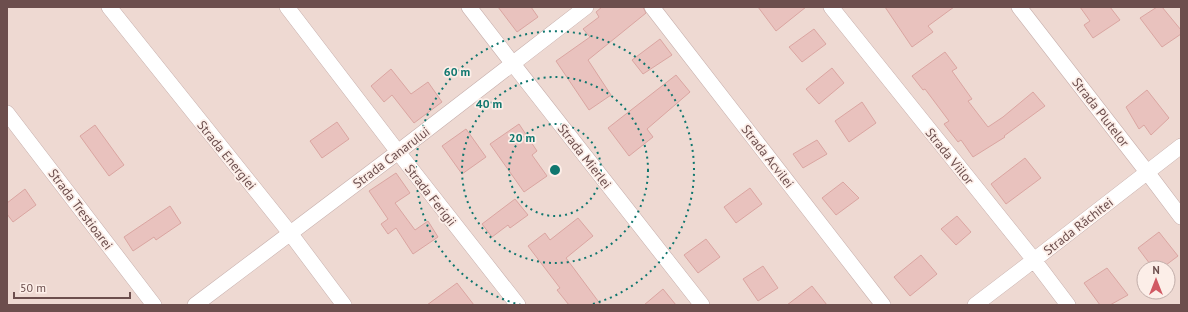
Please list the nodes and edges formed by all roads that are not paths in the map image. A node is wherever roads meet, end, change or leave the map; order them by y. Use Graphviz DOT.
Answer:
graph roads {
  1 [pos="109,7"];
  2 [pos="287,7"];
  3 [pos="469,7"];
  4 [pos="586,7"];
  5 [pos="652,7"];
  6 [pos="831,7"];
  7 [pos="1019,7"];
  8 [pos="513,64"];
  9 [pos="7,113"];
  10 [pos="1181,146"];
  11 [pos="398,152"];
  12 [pos="1147,172"];
  13 [pos="1181,217"];
  14 [pos="290,234"];
  15 [pos="1034,260"];
  16 [pos="154,305"];
  17 [pos="196,305"];
  18 [pos="344,305"];
  19 [pos="518,305"];
  20 [pos="702,305"];
  21 [pos="883,305"];
  22 [pos="975,305"];
  23 [pos="1068,305"];
  1 -- 14 [label="street, Strada Energiei"];
  2 -- 11 [label="street, Strada Ferigii"];
  3 -- 8 [label="street, Strada Mierlei"];
  4 -- 8 [label="street, Strada Canarului"];
  5 -- 21 [label="street, Strada Acvilei"];
  6 -- 15 [label="street, Strada Viilor"];
  7 -- 12 [label="street, Strada Plutelor"];
  8 -- 11 [label="street, Strada Canarului"];
  8 -- 20 [label="street, Strada Mierlei"];
  9 -- 16 [label="street, Strada Trestioarei"];
  10 -- 12 [label="street, Strada Răchitei"];
  11 -- 14 [label="street, Strada Canarului"];
  11 -- 19 [label="street, Strada Ferigii"];
  12 -- 13 [label="street, Strada Plutelor"];
  12 -- 15 [label="street, Strada Răchitei"];
  14 -- 17 [label="street, Strada Canarului"];
  14 -- 18 [label="street, Strada Energiei"];
  15 -- 22 [label="street, Strada Răchitei"];
  15 -- 23 [label="street, Strada Viilor"];
}
